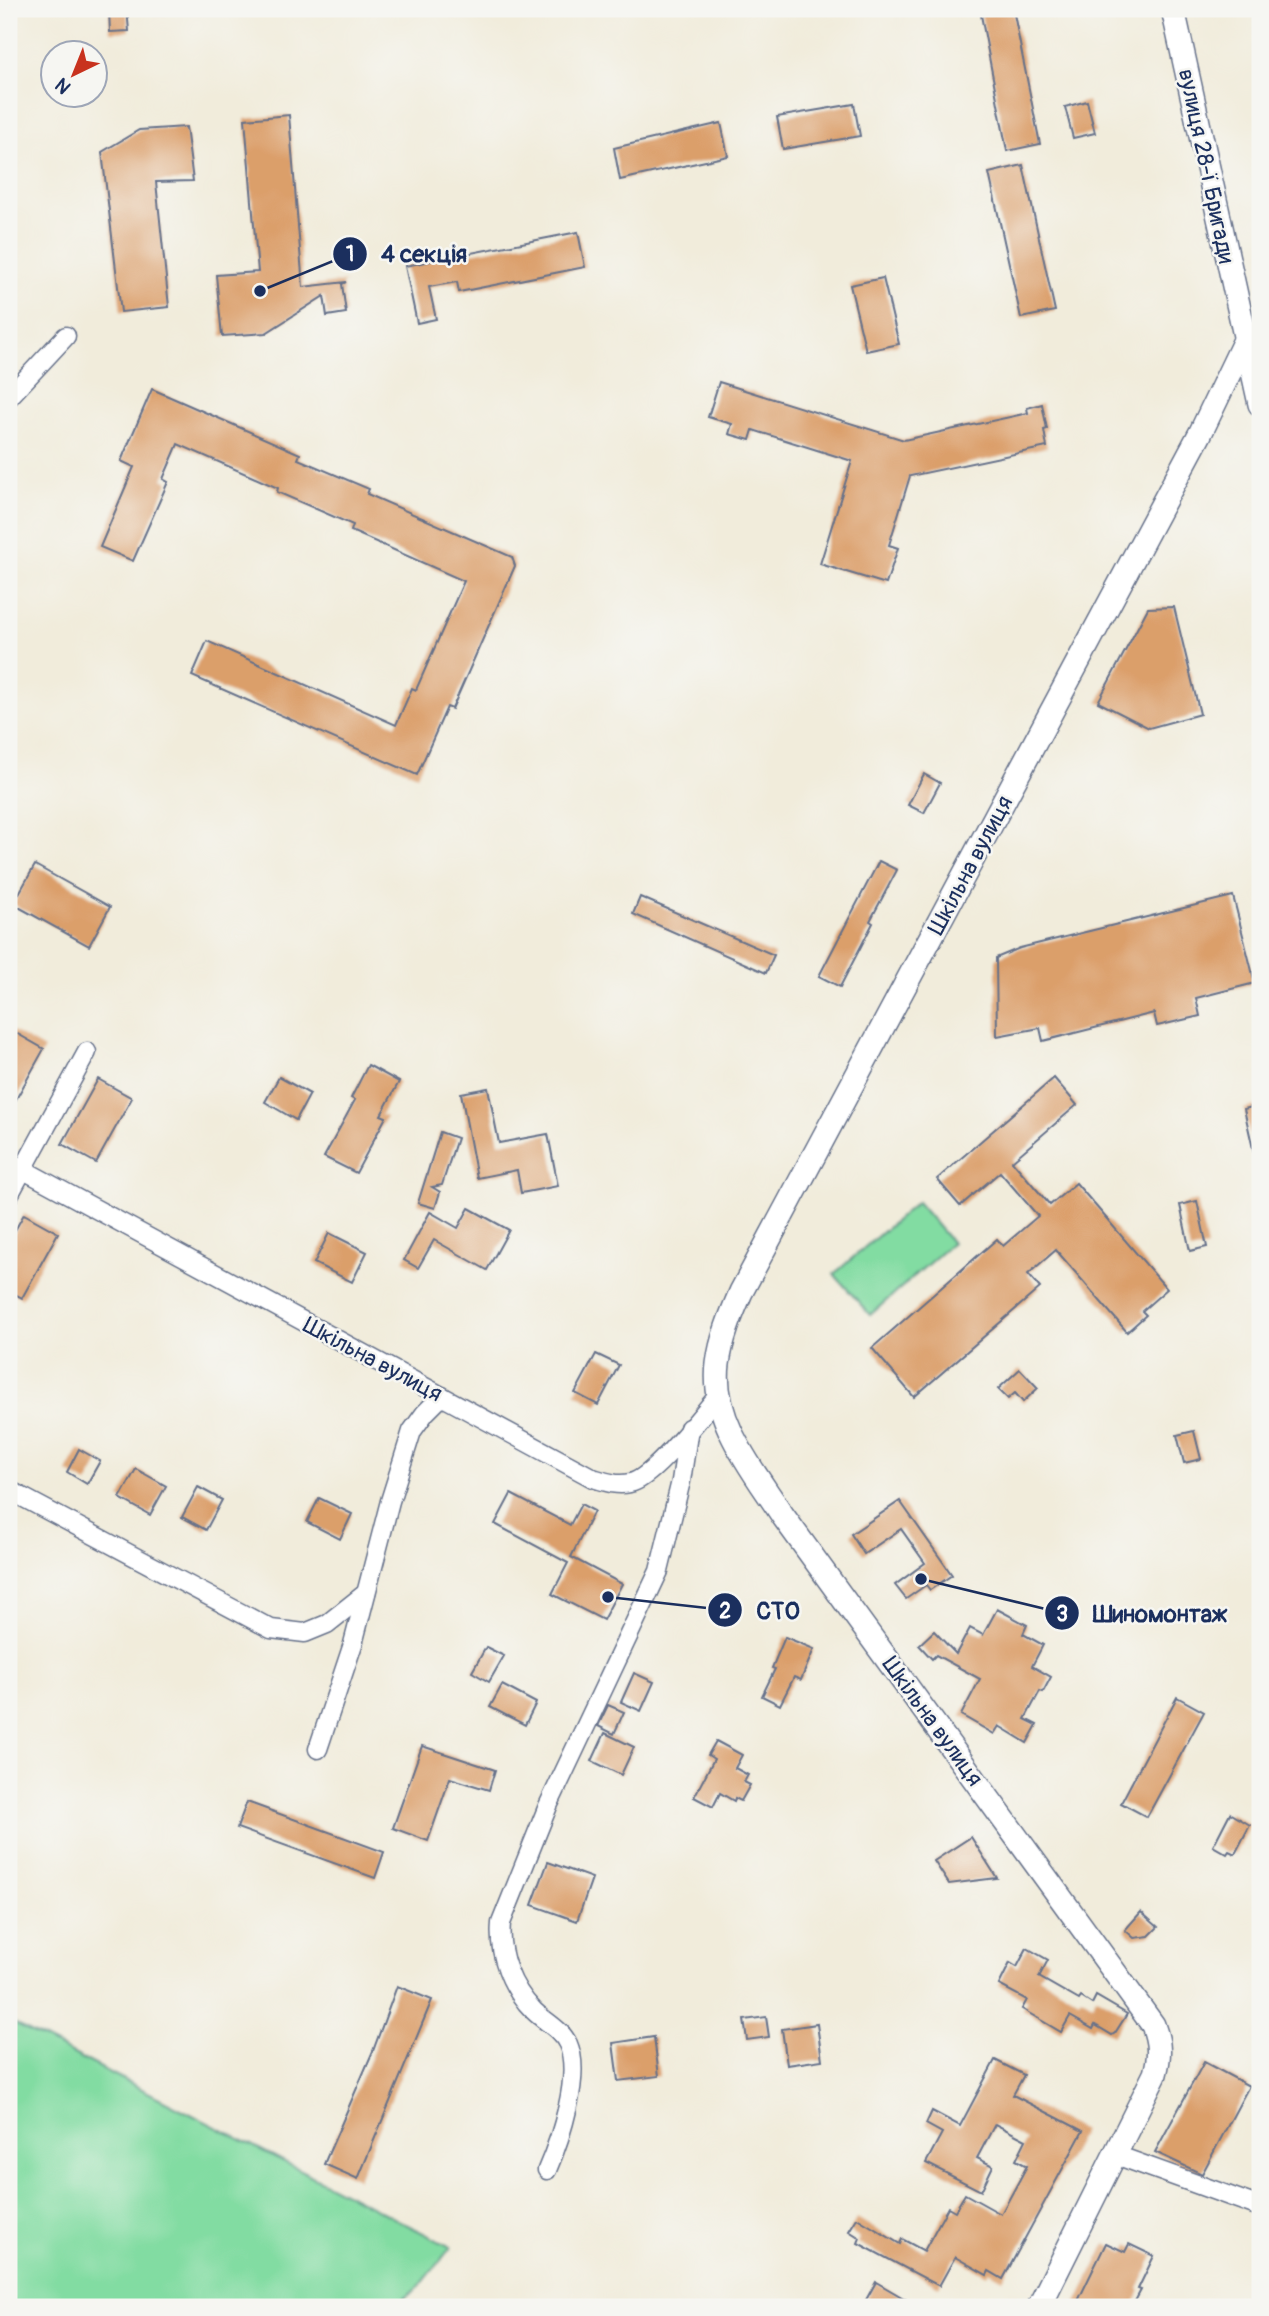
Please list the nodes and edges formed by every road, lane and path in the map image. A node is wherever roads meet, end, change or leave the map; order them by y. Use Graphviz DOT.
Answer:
graph roads {
  1 [pos="1173,9"];
  2 [pos="66,336"];
  3 [pos="1245,340"];
  4 [pos="9,397"];
  5 [pos="1260,404"];
  6 [pos="87,1052"];
  7 [pos="16,1166"];
  8 [pos="9,1195"];
  9 [pos="442,1396"];
  10 [pos="718,1396"];
  11 [pos="689,1428"];
  12 [pos="9,1490"];
  13 [pos="366,1593"];
  14 [pos="318,1749"];
  15 [pos="1116,2155"];
  16 [pos="547,2170"];
  17 [pos="1260,2207"];
  18 [pos="1039,2307"];
  1 -- 3 [label="street, вулиця 28-ї Бригади"];
  2 -- 4 [label="street"];
  3 -- 5 [label="street, вулиця 28-ї Бригади"];
  3 -- 10 [label="street, Шкільна вулиця"];
  6 -- 7 [label="street"];
  7 -- 8 [label="street"];
  7 -- 9 [label="street, Шкільна вулиця"];
  9 -- 11 [label="street, Шкільна вулиця"];
  9 -- 13 [label="street"];
  10 -- 11 [label="street, Шкільна вулиця"];
  10 -- 15 [label="street, Шкільна вулиця"];
  11 -- 16 [label="street"];
  12 -- 13 [label="street"];
  13 -- 14 [label="street"];
  15 -- 17 [label="street"];
  15 -- 18 [label="street"];
}
